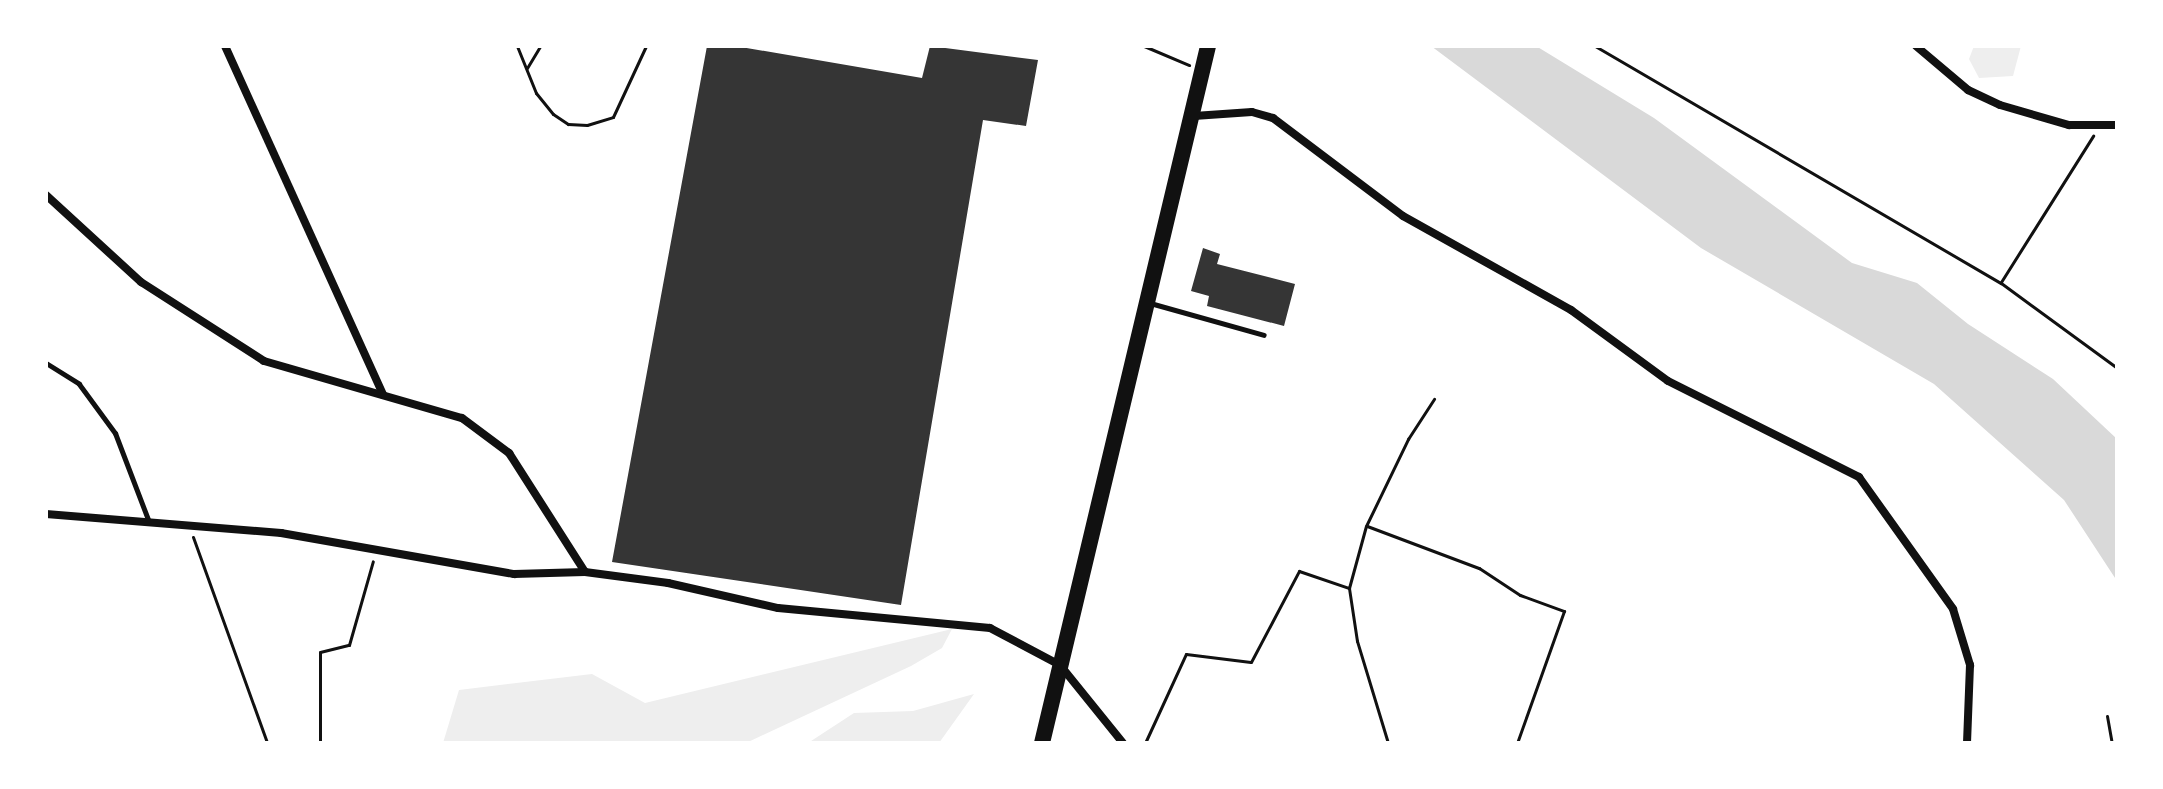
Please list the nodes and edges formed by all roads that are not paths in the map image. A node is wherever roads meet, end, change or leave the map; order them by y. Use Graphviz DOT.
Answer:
graph roads {
  1 [pos="225,46"];
  2 [pos="1208,46"];
  3 [pos="1916,46"];
  4 [pos="1194,116"];
  5 [pos="2117,125"];
  6 [pos="47,197"];
  7 [pos="1149,303"];
  8 [pos="1264,335"];
  9 [pos="46,363"];
  10 [pos="383,395"];
  11 [pos="46,514"];
  12 [pos="149,523"];
  13 [pos="585,572"];
  14 [pos="1060,665"];
  15 [pos="1042,743"];
  16 [pos="1123,743"];
  17 [pos="1967,743"];
  1 -- 10 [label="street"];
  2 -- 4 [label="main road"];
  3 -- 5 [label="street"];
  4 -- 7 [label="main road"];
  4 -- 17 [label="street"];
  6 -- 10 [label="street"];
  7 -- 8 [label="lane"];
  7 -- 14 [label="main road"];
  9 -- 12 [label="lane"];
  10 -- 13 [label="street"];
  11 -- 12 [label="street"];
  12 -- 13 [label="street"];
  13 -- 14 [label="street"];
  14 -- 15 [label="main road"];
  14 -- 16 [label="street"];
}
